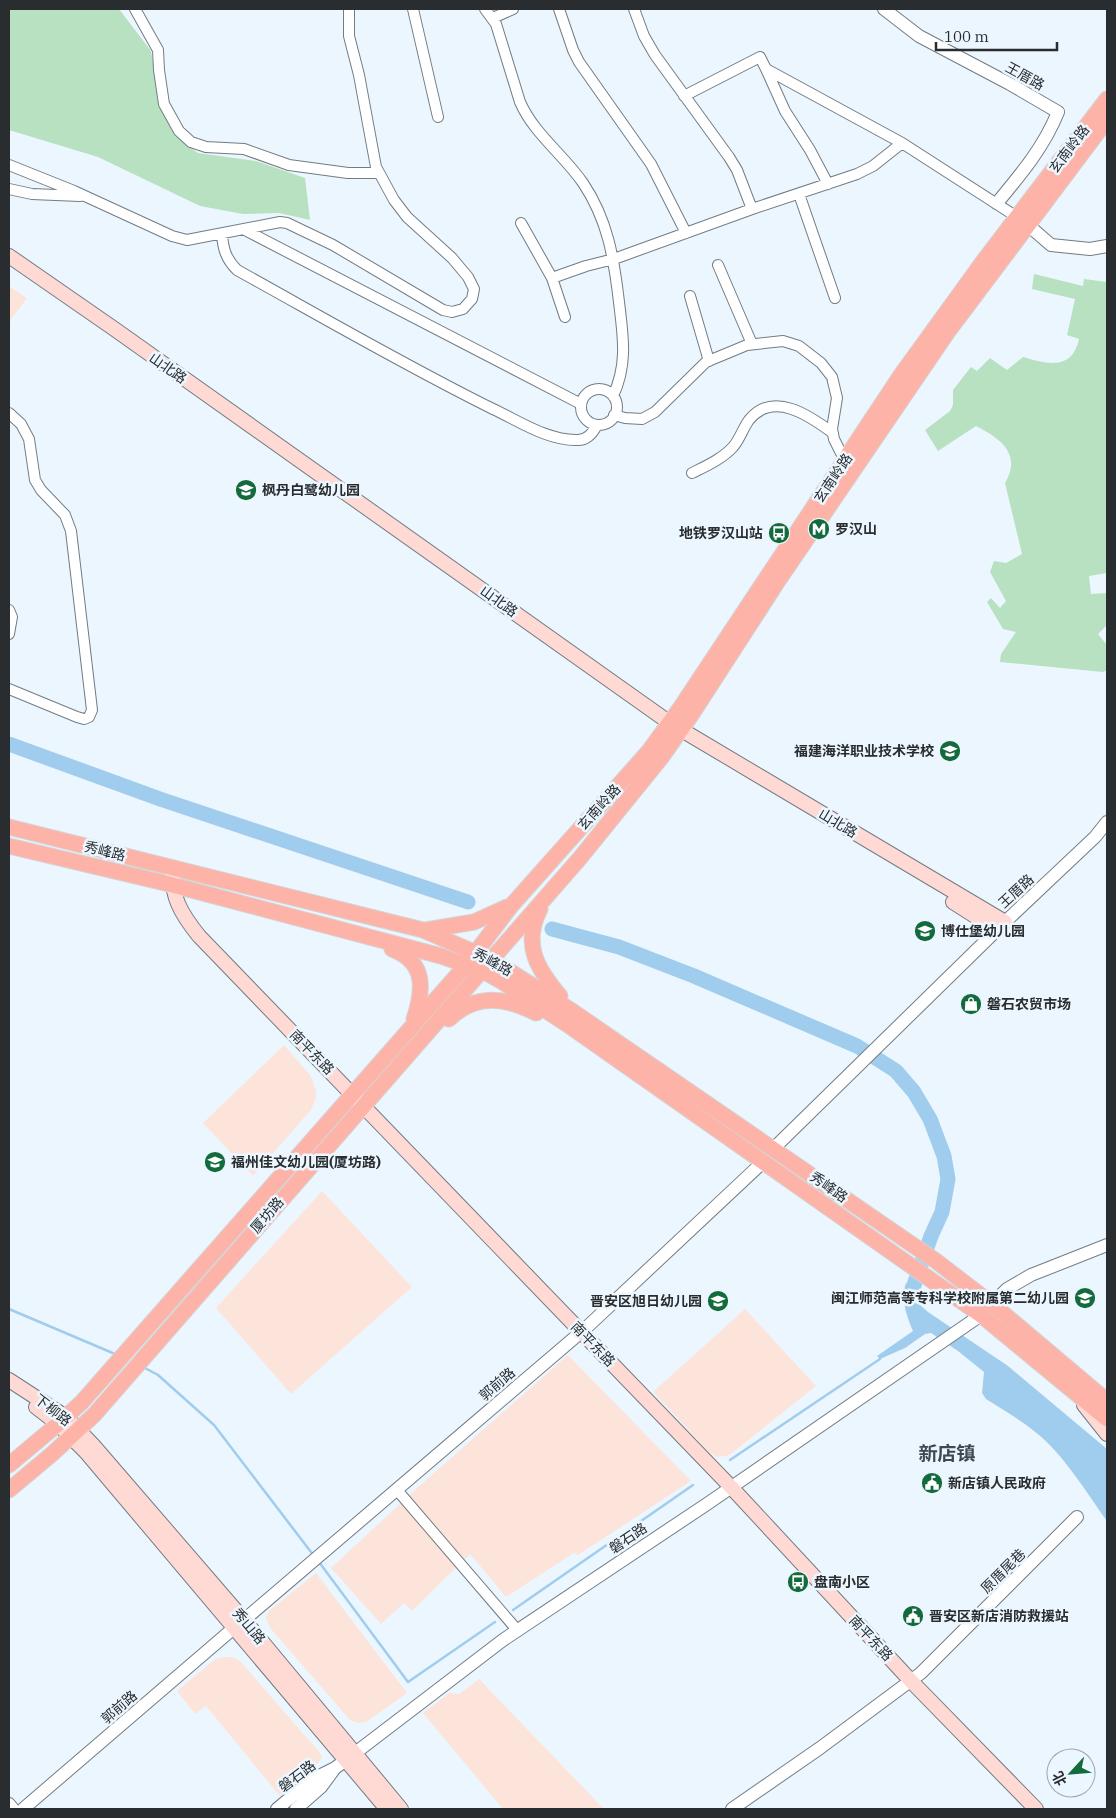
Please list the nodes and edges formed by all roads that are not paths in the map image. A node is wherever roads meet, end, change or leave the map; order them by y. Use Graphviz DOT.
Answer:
graph roads {
  1 [pos="135,9"];
  2 [pos="349,9"];
  3 [pos="414,9"];
  4 [pos="485,9"];
  5 [pos="513,9"];
  6 [pos="560,9"];
  7 [pos="634,9"];
  8 [pos="884,9"];
  9 [pos="493,18"];
  10 [pos="766,69"];
  11 [pos="684,96"];
  12 [pos="1107,99"];
  13 [pos="438,117"];
  14 [pos="1107,120"];
  15 [pos="902,143"];
  16 [pos="9,165"];
  17 [pos="1062,169"];
  18 [pos="379,173"];
  19 [pos="828,184"];
  20 [pos="9,189"];
  21 [pos="799,194"];
  22 [pos="86,196"];
  23 [pos="997,203"];
  24 [pos="752,210"];
  25 [pos="1022,221"];
  26 [pos="521,224"];
  27 [pos="243,230"];
  28 [pos="222,234"];
  29 [pos="686,234"];
  30 [pos="1107,246"];
  31 [pos="9,256"];
  32 [pos="614,259"];
  33 [pos="718,265"];
  34 [pos="9,268"];
  35 [pos="552,278"];
  36 [pos="690,296"];
  37 [pos="835,298"];
  38 [pos="564,317"];
  39 [pos="752,344"];
  40 [pos="708,361"];
  41 [pos="612,396"];
  42 [pos="581,404"];
  43 [pos="9,414"];
  44 [pos="614,415"];
  45 [pos="597,425"];
  46 [pos="833,433"];
  47 [pos="841,453"];
  48 [pos="692,473"];
  49 [pos="9,610"];
  50 [pos="9,634"];
  51 [pos="9,689"];
  52 [pos="673,730"];
  53 [pos="1107,822"];
  54 [pos="9,827"];
  55 [pos="9,846"];
  56 [pos="169,867"];
  57 [pos="168,884"];
  58 [pos="546,896"];
  59 [pos="493,920"];
  60 [pos="1001,926"];
  61 [pos="424,930"];
  62 [pos="516,930"];
  63 [pos="366,936"];
  64 [pos="471,958"];
  65 [pos="487,965"];
  66 [pos="572,1011"];
  67 [pos="412,1024"];
  68 [pos="571,1027"];
  69 [pos="427,1034"];
  70 [pos="356,1102"];
  71 [pos="773,1149"];
  72 [pos="763,1162"];
  73 [pos="1107,1245"];
  74 [pos="986,1310"];
  75 [pos="578,1334"];
  76 [pos="9,1380"];
  77 [pos="1069,1387"];
  78 [pos="9,1390"];
  79 [pos="1104,1396"];
  80 [pos="1107,1419"];
  81 [pos="62,1421"];
  82 [pos="75,1433"];
  83 [pos="1107,1434"];
  84 [pos="90,1448"];
  85 [pos="9,1465"];
  86 [pos="9,1490"];
  87 [pos="397,1490"];
  88 [pos="727,1490"];
  89 [pos="1077,1517"];
  90 [pos="240,1624"];
  91 [pos="518,1630"];
  92 [pos="908,1682"];
  93 [pos="345,1760"];
  94 [pos="9,1804"];
  95 [pos="13,1809"];
  96 [pos="23,1809"];
  97 [pos="277,1809"];
  98 [pos="296,1809"];
  99 [pos="387,1809"];
  100 [pos="401,1809"];
  101 [pos="732,1809"];
  102 [pos="1024,1809"];
  103 [pos="1036,1809"];
  1 -- 18 [label="street"];
  2 -- 18 [label="street"];
  3 -- 13 [label="street"];
  4 -- 9 [label="street"];
  5 -- 9 [label="street"];
  6 -- 29 [label="street"];
  7 -- 11 [label="street"];
  8 -- 23 [label="street, 王厝路"];
  9 -- 32 [label="street"];
  10 -- 11 [label="street"];
  10 -- 15 [label="street"];
  10 -- 19 [label="street"];
  11 -- 24 [label="street"];
  12 -- 17 [label="main road, 玄南岭路"];
  14 -- 17 [label="main road, 玄南岭路"];
  15 -- 19 [label="street"];
  15 -- 23 [label="street"];
  16 -- 22 [label="street"];
  17 -- 25 [label="main road, 玄南岭路"];
  18 -- 27 [label="street"];
  19 -- 21 [label="street"];
  20 -- 22 [label="street"];
  21 -- 24 [label="street"];
  21 -- 37 [label="street"];
  22 -- 28 [label="street"];
  23 -- 25 [label="street"];
  24 -- 29 [label="street"];
  25 -- 30 [label="street"];
  25 -- 52 [label="main road, 玄南岭路"];
  26 -- 35 [label="street"];
  27 -- 28 [label="street"];
  27 -- 42 [label="street"];
  28 -- 45 [label="street"];
  29 -- 32 [label="street"];
  31 -- 52 [label="main road, 山北路"];
  32 -- 35 [label="street"];
  32 -- 41 [label="street"];
  33 -- 39 [label="street"];
  34 -- 52 [label="main road, 山北路"];
  35 -- 38 [label="street"];
  36 -- 40 [label="street"];
  39 -- 40 [label="street"];
  39 -- 46 [label="street"];
  40 -- 44 [label="street"];
  41 -- 42 [label="street"];
  41 -- 44 [label="street"];
  42 -- 45 [label="street"];
  43 -- 51 [label="street"];
  44 -- 45 [label="street"];
  46 -- 47 [label="street"];
  46 -- 48 [label="street"];
  49 -- 50 [label="street"];
  52 -- 58 [label="main road, 玄南岭路"];
  52 -- 59 [label="main road, 玄南岭路"];
  52 -- 60 [label="main road, 山北路"];
  53 -- 60 [label="street, 王厝路"];
  54 -- 56 [label="main road, 秀峰路"];
  55 -- 57 [label="main road, 秀峰路"];
  56 -- 57 [label="main road, 南平东路"];
  56 -- 61 [label="main road, 秀峰路"];
  57 -- 63 [label="main road, 秀峰路"];
  57 -- 70 [label="main road, 南平东路"];
  58 -- 62 [label="main road, 玄南岭路"];
  58 -- 66 [label="main road"];
  59 -- 61 [label="main road"];
  59 -- 64 [label="main road, 厦坊路"];
  60 -- 71 [label="street, 王厝路"];
  61 -- 64 [label="main road, 秀峰路"];
  62 -- 65 [label="main road, 厦坊路"];
  63 -- 64 [label="main road, 秀峰路"];
  63 -- 67 [label="main road"];
  64 -- 65 [label="main road, 秀峰路"];
  64 -- 67 [label="main road, 厦坊路"];
  65 -- 66 [label="main road, 秀峰路"];
  65 -- 68 [label="main road, 秀峰路"];
  65 -- 69 [label="main road, 厦坊路"];
  66 -- 71 [label="main road, 秀峰路"];
  67 -- 70 [label="main road, 厦坊路"];
  68 -- 69 [label="main road"];
  68 -- 72 [label="main road, 秀峰路"];
  69 -- 70 [label="main road, 厦坊路"];
  70 -- 75 [label="main road, 南平东路"];
  70 -- 81 [label="main road, 厦坊路"];
  70 -- 82 [label="main road, 厦坊路"];
  71 -- 74 [label="main road, 秀峰路"];
  72 -- 74 [label="main road, 秀峰路"];
  72 -- 75 [label="street, 郭前路"];
  73 -- 74 [label="street"];
  74 -- 77 [label="main road"];
  74 -- 79 [label="main road"];
  74 -- 88 [label="street, 磐石路"];
  75 -- 87 [label="street, 郭前路"];
  75 -- 88 [label="main road, 南平东路"];
  76 -- 81 [label="main road, 下柳路"];
  77 -- 80 [label="main road"];
  77 -- 83 [label="main road"];
  78 -- 81 [label="main road, 下柳路"];
  81 -- 82 [label="main road, 下柳路"];
  81 -- 85 [label="main road, 厦坊路"];
  82 -- 84 [label="main road, 下柳路"];
  82 -- 86 [label="main road, 厦坊路"];
  84 -- 90 [label="main road, 秀山路"];
  87 -- 90 [label="street, 郭前路"];
  87 -- 91 [label="street"];
  88 -- 91 [label="street, 磐石路"];
  88 -- 92 [label="main road, 南平东路"];
  89 -- 92 [label="street, 原厝尾巷"];
  90 -- 93 [label="main road, 秀山路"];
  90 -- 96 [label="street, 郭前路"];
  91 -- 93 [label="street, 磐石路"];
  92 -- 101 [label="street, 原厝尾巷"];
  92 -- 102 [label="main road, 南平东路"];
  92 -- 103 [label="main road, 南平东路"];
  93 -- 97 [label="street, 磐石路"];
  93 -- 98 [label="street, 磐石路"];
  93 -- 99 [label="main road, 秀山路"];
  93 -- 100 [label="main road, 秀山路"];
  94 -- 95 [label="street"];
}
